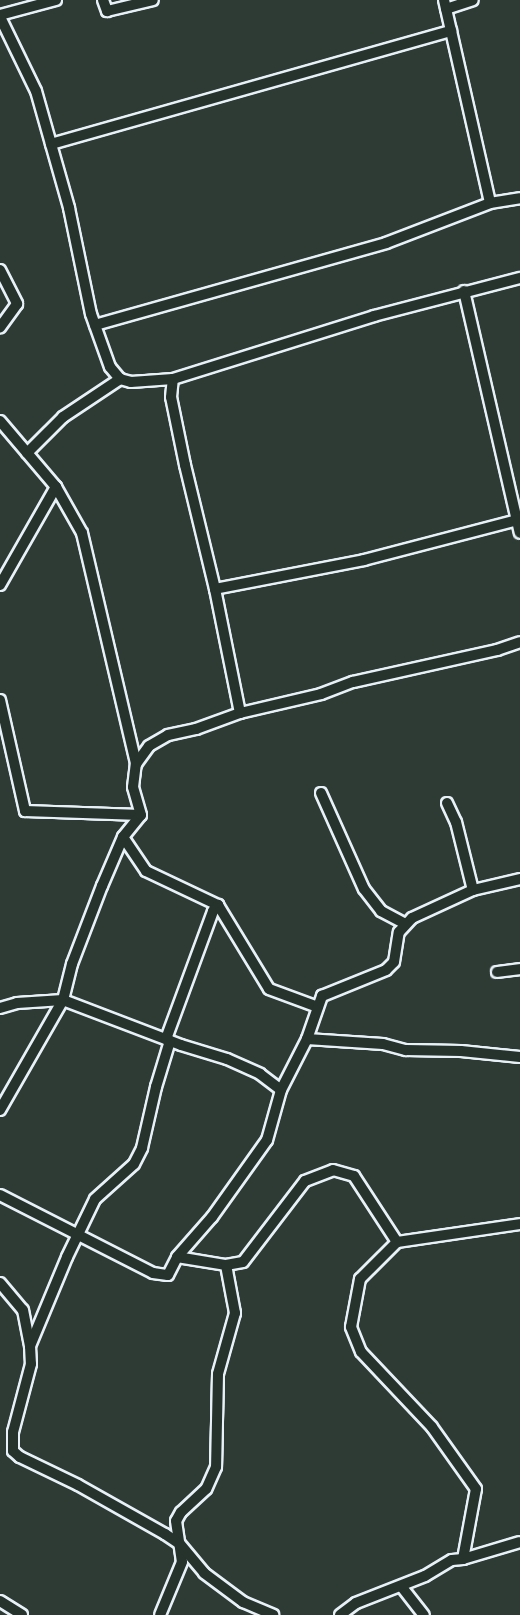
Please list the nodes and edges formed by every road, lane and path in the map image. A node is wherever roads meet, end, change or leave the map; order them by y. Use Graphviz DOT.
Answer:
graph roads {
  1 [pos="56,0"];
  2 [pos="103,0"];
  3 [pos="153,0"];
  4 [pos="473,0"];
  5 [pos="445,4"];
  6 [pos="0,16"];
  7 [pos="451,31"];
  8 [pos="51,144"];
  9 [pos="520,198"];
  10 [pos="490,203"];
  11 [pos="0,270"];
  12 [pos="520,278"];
  13 [pos="464,291"];
  14 [pos="95,326"];
  15 [pos="0,327"];
  16 [pos="120,379"];
  17 [pos="173,379"];
  18 [pos="0,421"];
  19 [pos="27,453"];
  20 [pos="56,487"];
  21 [pos="518,520"];
  22 [pos="520,533"];
  23 [pos="0,585"];
  24 [pos="215,589"];
  25 [pos="520,642"];
  26 [pos="0,700"];
  27 [pos="240,713"];
  28 [pos="136,765"];
  29 [pos="321,793"];
  30 [pos="447,803"];
  31 [pos="141,815"];
  32 [pos="123,837"];
  33 [pos="520,879"];
  34 [pos="473,890"];
  35 [pos="218,905"];
  36 [pos="405,924"];
  37 [pos="520,969"];
  38 [pos="497,972"];
  39 [pos="63,1000"];
  40 [pos="318,1007"];
  41 [pos="0,1008"];
  42 [pos="307,1039"];
  43 [pos="170,1041"];
  44 [pos="520,1057"];
  45 [pos="281,1090"];
  46 [pos="0,1110"];
  47 [pos="0,1195"];
  48 [pos="520,1224"];
  49 [pos="78,1234"];
  50 [pos="397,1242"];
  51 [pos="177,1257"];
  52 [pos="226,1265"];
  53 [pos="0,1283"];
  54 [pos="30,1346"];
  55 [pos="0,1447"];
  56 [pos="13,1450"];
  57 [pos="520,1542"];
  58 [pos="180,1544"];
  59 [pos="463,1559"];
  60 [pos="401,1586"];
  61 [pos="0,1601"];
  62 [pos="22,1615"];
  63 [pos="160,1615"];
  64 [pos="273,1615"];
  65 [pos="340,1615"];
  66 [pos="424,1615"];
  1 -- 6 [label="street"];
  2 -- 3 [label="street"];
  4 -- 5 [label="street"];
  5 -- 7 [label="street"];
  6 -- 8 [label="street"];
  7 -- 8 [label="street"];
  7 -- 10 [label="street"];
  8 -- 14 [label="street"];
  9 -- 10 [label="street"];
  10 -- 14 [label="street"];
  11 -- 15 [label="street"];
  12 -- 13 [label="street"];
  13 -- 17 [label="street"];
  13 -- 21 [label="street"];
  14 -- 16 [label="street"];
  16 -- 17 [label="street"];
  16 -- 19 [label="street"];
  17 -- 24 [label="street"];
  18 -- 19 [label="street"];
  19 -- 20 [label="street"];
  20 -- 23 [label="street"];
  20 -- 28 [label="street"];
  21 -- 22 [label="street"];
  21 -- 24 [label="street"];
  24 -- 27 [label="street"];
  25 -- 27 [label="street"];
  26 -- 31 [label="street"];
  27 -- 28 [label="street"];
  28 -- 31 [label="street"];
  29 -- 36 [label="street"];
  30 -- 34 [label="street"];
  31 -- 32 [label="street"];
  32 -- 35 [label="street"];
  32 -- 39 [label="street"];
  33 -- 34 [label="street"];
  34 -- 36 [label="street"];
  35 -- 40 [label="street"];
  35 -- 43 [label="street"];
  36 -- 40 [label="street"];
  37 -- 38 [label="street"];
  39 -- 41 [label="street"];
  39 -- 43 [label="street"];
  39 -- 46 [label="street"];
  40 -- 42 [label="street"];
  42 -- 44 [label="street"];
  42 -- 45 [label="street"];
  43 -- 45 [label="street"];
  43 -- 49 [label="street"];
  45 -- 51 [label="street"];
  47 -- 49 [label="street"];
  48 -- 50 [label="street"];
  49 -- 51 [label="street"];
  49 -- 54 [label="street"];
  50 -- 52 [label="street"];
  50 -- 59 [label="street"];
  51 -- 52 [label="street"];
  52 -- 58 [label="street"];
  53 -- 54 [label="street"];
  54 -- 56 [label="street"];
  55 -- 56 [label="street"];
  56 -- 58 [label="street"];
  57 -- 59 [label="street"];
  58 -- 63 [label="street"];
  58 -- 64 [label="street"];
  59 -- 60 [label="street"];
  60 -- 65 [label="street"];
  60 -- 66 [label="street"];
  61 -- 62 [label="street"];
}
